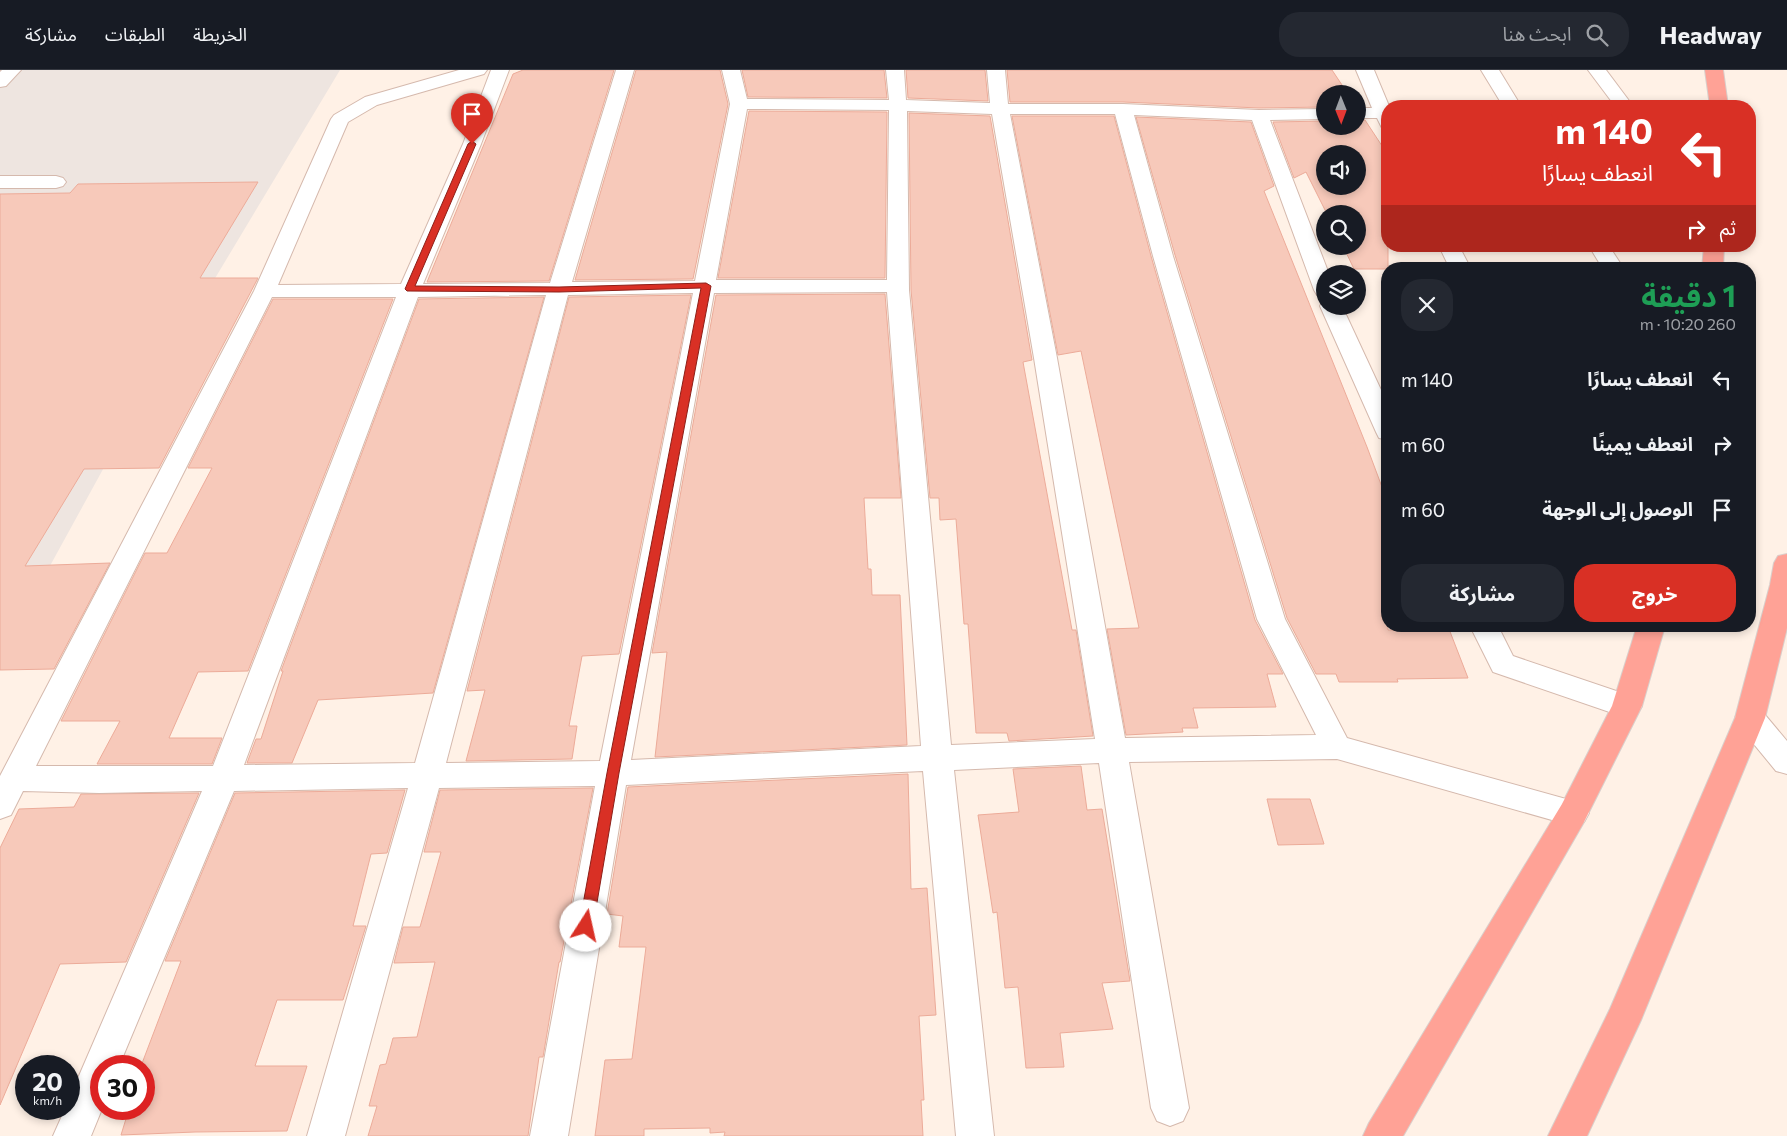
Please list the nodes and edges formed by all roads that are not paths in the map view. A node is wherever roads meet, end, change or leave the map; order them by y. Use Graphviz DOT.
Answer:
graph roads {
  1 [pos="12,70"];
  2 [pos="478,70"];
  3 [pos="500,70"];
  4 [pos="625,70"];
  5 [pos="731,70"];
  6 [pos="895,70"];
  7 [pos="996,70"];
  8 [pos="1366,70"];
  9 [pos="1490,70"];
  10 [pos="1597,70"];
  11 [pos="1714,70"];
  12 [pos="0,82"];
  13 [pos="1508,100"];
  14 [pos="1620,100"];
  15 [pos="1717,100"];
  16 [pos="740,104"];
  17 [pos="899,105"];
  18 [pos="1381,105"];
  19 [pos="1000,109"];
  20 [pos="1123,109"];
  21 [pos="1316,114"];
  22 [pos="1366,114"];
  23 [pos="1259,115"];
  24 [pos="1381,116"];
  25 [pos="0,182"];
  26 [pos="56,182"];
  27 [pos="1316,266"];
  28 [pos="706,286"];
  29 [pos="898,286"];
  30 [pos="410,289"];
  31 [pos="559,290"];
  32 [pos="265,291"];
  33 [pos="1335,315"];
  34 [pos="1381,417"];
  35 [pos="1787,563"];
  36 [pos="1487,632"];
  37 [pos="1649,632"];
  38 [pos="1627,706"];
  39 [pos="1750,718"];
  40 [pos="1337,746"];
  41 [pos="1113,750"];
  42 [pos="936,759"];
  43 [pos="1787,762"];
  44 [pos="613,773"];
  45 [pos="427,776"];
  46 [pos="15,778"];
  47 [pos="223,779"];
  48 [pos="0,806"];
  49 [pos="1573,813"];
  50 [pos="106,1055"];
  51 [pos="90,1093"];
  52 [pos="1170,1108"];
  53 [pos="72,1136"];
  54 [pos="326,1136"];
  55 [pos="549,1136"];
  56 [pos="975,1136"];
  57 [pos="1382,1136"];
  58 [pos="1567,1136"];
  1 -- 12 [label="street"];
  2 -- 32 [label="street"];
  3 -- 30 [label="street"];
  4 -- 31 [label="street"];
  5 -- 16 [label="street"];
  6 -- 17 [label="street"];
  7 -- 19 [label="street"];
  8 -- 18 [label="street"];
  9 -- 13 [label="street"];
  10 -- 14 [label="street"];
  11 -- 15 [label="highway"];
  16 -- 17 [label="street"];
  16 -- 28 [label="street"];
  17 -- 19 [label="street"];
  17 -- 29 [label="street"];
  19 -- 20 [label="street"];
  19 -- 41 [label="street"];
  20 -- 23 [label="street"];
  20 -- 40 [label="street"];
  21 -- 23 [label="street"];
  22 -- 24 [label="street"];
  23 -- 27 [label="street"];
  25 -- 26 [label="street"];
  28 -- 29 [label="street"];
  28 -- 31 [label="street"];
  28 -- 44 [label="street"];
  29 -- 42 [label="street"];
  30 -- 31 [label="street"];
  30 -- 32 [label="street"];
  30 -- 47 [label="street"];
  31 -- 45 [label="street"];
  32 -- 46 [label="street"];
  33 -- 34 [label="street"];
  35 -- 39 [label="highway"];
  36 -- 38 [label="street"];
  37 -- 38 [label="highway"];
  38 -- 49 [label="highway"];
  39 -- 43 [label="street"];
  39 -- 58 [label="highway"];
  40 -- 41 [label="street"];
  40 -- 49 [label="street"];
  41 -- 42 [label="street"];
  41 -- 52 [label="street"];
  42 -- 44 [label="street"];
  42 -- 56 [label="street"];
  44 -- 45 [label="street"];
  44 -- 55 [label="street"];
  45 -- 47 [label="street"];
  45 -- 54 [label="street"];
  46 -- 47 [label="street"];
  46 -- 48 [label="street"];
  47 -- 50 [label="street"];
  49 -- 57 [label="highway"];
  51 -- 53 [label="street"];
}
